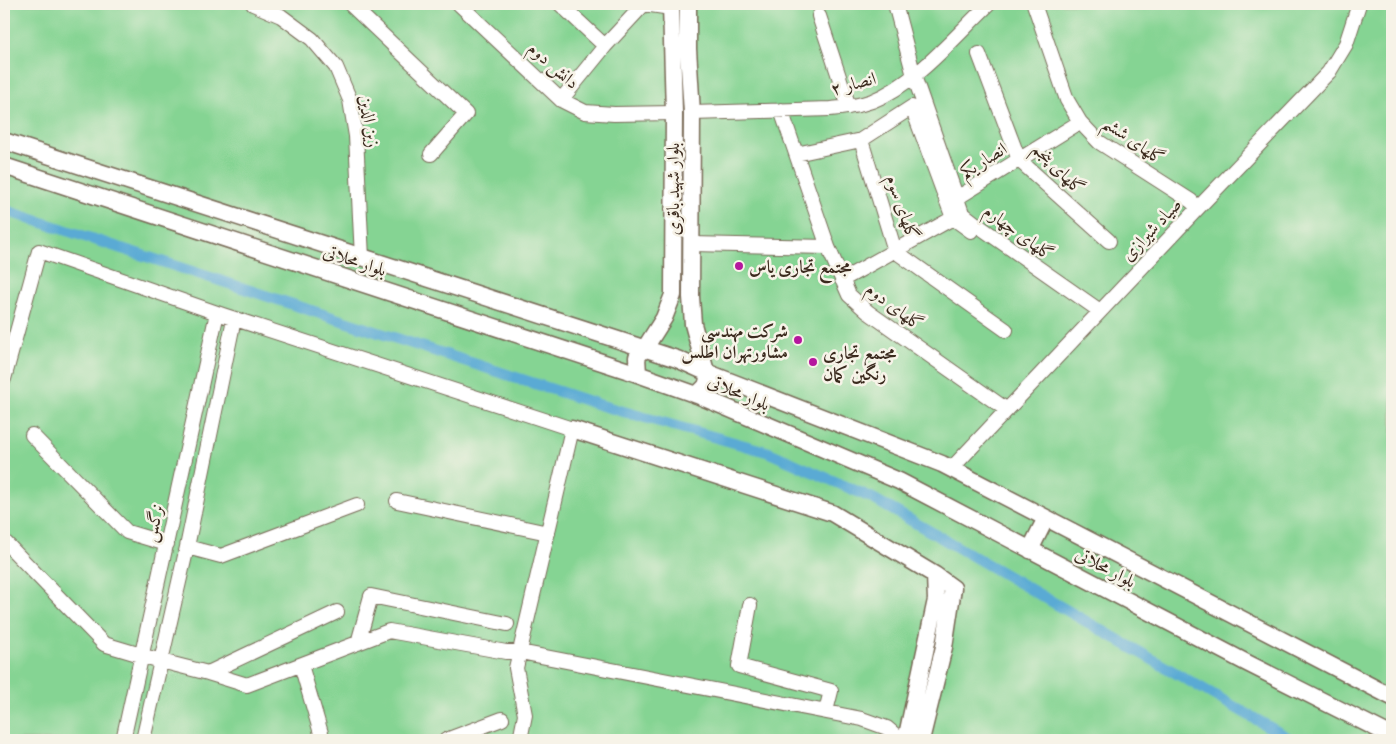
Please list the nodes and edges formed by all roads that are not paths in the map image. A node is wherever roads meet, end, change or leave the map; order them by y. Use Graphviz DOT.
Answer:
graph roads {
  1 [pos="253,4"];
  2 [pos="350,4"];
  3 [pos="458,4"];
  4 [pos="560,4"];
  5 [pos="644,4"];
  6 [pos="688,4"];
  7 [pos="894,4"];
  8 [pos="989,4"];
  9 [pos="1034,4"];
  10 [pos="1360,4"];
  11 [pos="671,6"];
  12 [pos="820,16"];
  13 [pos="605,46"];
  14 [pos="979,54"];
  15 [pos="914,76"];
  16 [pos="561,100"];
  17 [pos="849,107"];
  18 [pos="781,110"];
  19 [pos="674,113"];
  20 [pos="692,113"];
  21 [pos="1080,122"];
  22 [pos="861,140"];
  23 [pos="4,141"];
  24 [pos="431,154"];
  25 [pos="796,154"];
  26 [pos="1019,160"];
  27 [pos="4,166"];
  28 [pos="957,198"];
  29 [pos="1198,208"];
  30 [pos="953,218"];
  31 [pos="1109,241"];
  32 [pos="692,244"];
  33 [pos="828,247"];
  34 [pos="895,251"];
  35 [pos="362,258"];
  36 [pos="842,280"];
  37 [pos="1054,291"];
  38 [pos="1100,311"];
  39 [pos="217,313"];
  40 [pos="234,319"];
  41 [pos="1006,330"];
  42 [pos="644,348"];
  43 [pos="706,372"];
  44 [pos="638,374"];
  45 [pos="4,378"];
  46 [pos="697,395"];
  47 [pos="1007,410"];
  48 [pos="572,429"];
  49 [pos="32,435"];
  50 [pos="951,469"];
  51 [pos="397,501"];
  52 [pos="357,505"];
  53 [pos="1046,518"];
  54 [pos="548,533"];
  55 [pos="6,543"];
  56 [pos="167,544"];
  57 [pos="187,546"];
  58 [pos="1030,550"];
  59 [pos="935,575"];
  60 [pos="750,605"];
  61 [pos="337,612"];
  62 [pos="507,624"];
  63 [pos="358,643"];
  64 [pos="520,652"];
  65 [pos="140,655"];
  66 [pos="161,661"];
  67 [pos="300,665"];
  68 [pos="208,673"];
  69 [pos="1392,697"];
  70 [pos="826,711"];
  71 [pos="502,719"];
  72 [pos="1392,736"];
  73 [pos="123,740"];
  74 [pos="143,740"];
  75 [pos="323,740"];
  76 [pos="446,740"];
  77 [pos="520,740"];
  78 [pos="901,740"];
  79 [pos="906,740"];
  80 [pos="921,740"];
  1 -- 35 [label="street, زین الدین"];
  2 -- 24 [label="street"];
  3 -- 16 [label="street, دانش دوم"];
  4 -- 13 [label="street"];
  5 -- 11 [label="street"];
  5 -- 13 [label="street"];
  6 -- 20 [label="street, بلوار شهید باقری"];
  7 -- 15 [label="street, گلهای چهارم"];
  8 -- 15 [label="street, انصار ۲"];
  9 -- 21 [label="street, گلهای ششم"];
  10 -- 29 [label="street, صیاد شیرازی"];
  11 -- 19 [label="street, بلوار شهید باقری"];
  12 -- 17 [label="street"];
  13 -- 16 [label="street"];
  14 -- 26 [label="street, گلهای پنجم"];
  15 -- 17 [label="street, انصار ۲"];
  15 -- 28 [label="street, گلهای چهارم"];
  16 -- 19 [label="street, دانش دوم"];
  17 -- 18 [label="street, انصار ۲"];
  18 -- 20 [label="street, انصار ۲"];
  18 -- 25 [label="street, گلهای دوم"];
  19 -- 20 [label="street"];
  19 -- 42 [label="street, بلوار شهید باقری"];
  20 -- 32 [label="street, بلوار شهید باقری"];
  21 -- 26 [label="street, انصار یکم"];
  21 -- 29 [label="street, گلهای ششم"];
  22 -- 25 [label="street"];
  22 -- 30 [label="street"];
  22 -- 34 [label="street, گلهای سوم"];
  23 -- 35 [label="street, بلوار محلاتی"];
  25 -- 33 [label="street, گلهای دوم"];
  26 -- 28 [label="street, انصار یکم"];
  26 -- 31 [label="street, گلهای پنجم"];
  27 -- 44 [label="street, بلوار محلاتی"];
  28 -- 38 [label="street, گلهای چهارم"];
  29 -- 38 [label="street, صیاد شیرازی"];
  30 -- 34 [label="street"];
  30 -- 37 [label="street"];
  32 -- 33 [label="street"];
  32 -- 43 [label="street, بلوار شهید باقری"];
  33 -- 36 [label="street, گلهای دوم"];
  34 -- 36 [label="street"];
  34 -- 41 [label="street, گلهای سوم"];
  35 -- 42 [label="street, بلوار محلاتی"];
  36 -- 47 [label="street, گلهای دوم"];
  38 -- 47 [label="street, صیاد شیرازی"];
  39 -- 40 [label="street"];
  39 -- 45 [label="street"];
  39 -- 56 [label="street, نرگس"];
  40 -- 48 [label="street"];
  40 -- 57 [label="street"];
  42 -- 43 [label="street, بلوار محلاتی"];
  42 -- 44 [label="street, بلوار شهید باقری"];
  43 -- 46 [label="street"];
  43 -- 50 [label="street, بلوار محلاتی"];
  44 -- 46 [label="street, بلوار محلاتی"];
  46 -- 58 [label="street, بلوار محلاتی"];
  47 -- 50 [label="street, صیاد شیرازی"];
  48 -- 54 [label="street"];
  48 -- 59 [label="street"];
  49 -- 56 [label="street"];
  50 -- 53 [label="street, بلوار محلاتی"];
  51 -- 54 [label="street"];
  52 -- 57 [label="street"];
  53 -- 58 [label="street"];
  53 -- 69 [label="street, بلوار محلاتی"];
  54 -- 64 [label="street"];
  55 -- 65 [label="street"];
  56 -- 65 [label="street, نرگس"];
  57 -- 66 [label="street"];
  58 -- 72 [label="street, بلوار محلاتی"];
  59 -- 79 [label="street"];
  59 -- 80 [label="street"];
  60 -- 70 [label="street"];
  61 -- 68 [label="street"];
  62 -- 63 [label="street"];
  63 -- 64 [label="street"];
  63 -- 67 [label="street"];
  64 -- 70 [label="street"];
  64 -- 77 [label="street"];
  65 -- 66 [label="street"];
  65 -- 73 [label="street, نرگس"];
  66 -- 68 [label="street"];
  66 -- 74 [label="street"];
  67 -- 68 [label="street"];
  67 -- 75 [label="street"];
  70 -- 78 [label="street"];
  71 -- 76 [label="street"];
}
